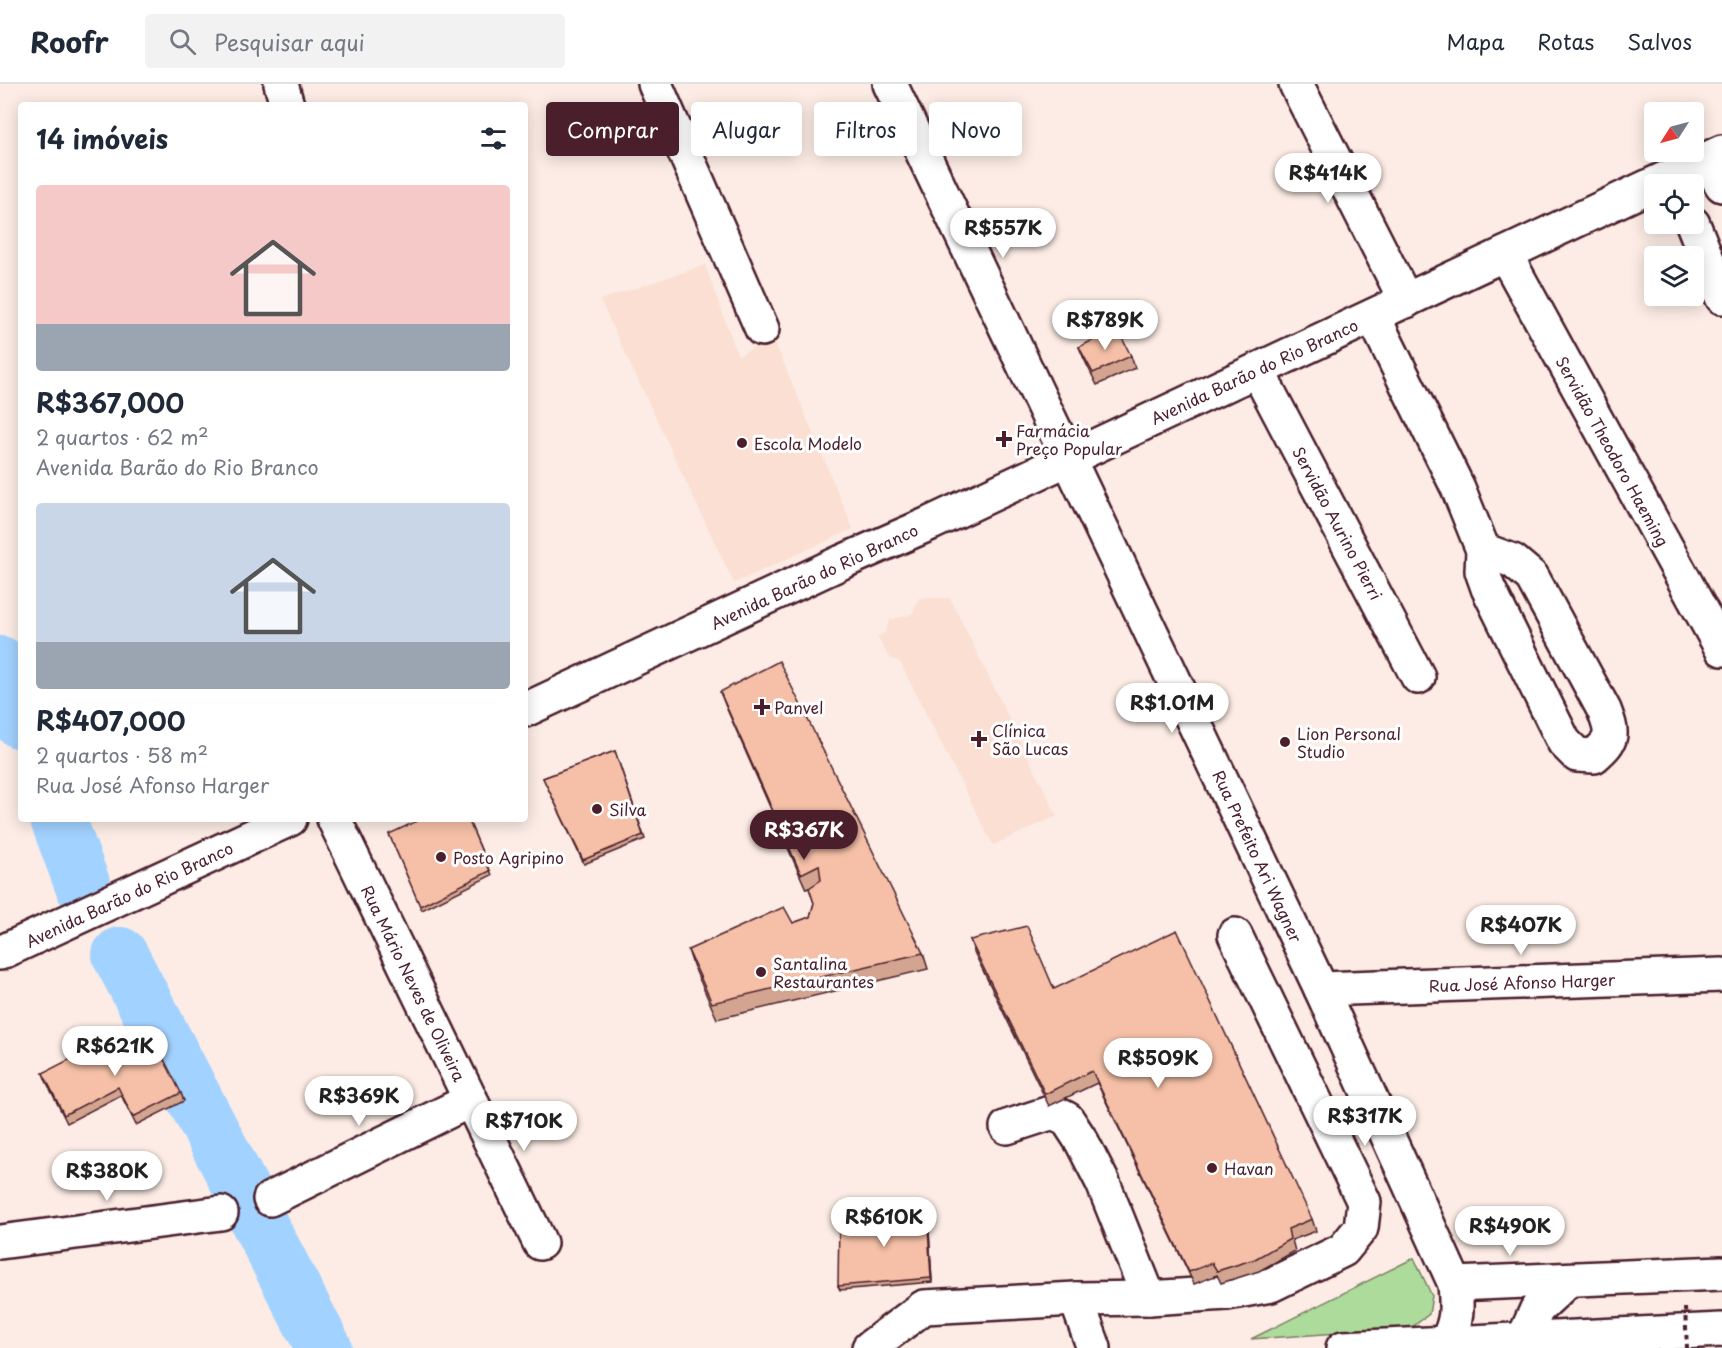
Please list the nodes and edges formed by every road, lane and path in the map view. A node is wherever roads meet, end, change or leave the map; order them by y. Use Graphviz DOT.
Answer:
graph roads {
  1 [pos="281,84"];
  2 [pos="655,84"];
  3 [pos="890,84"];
  4 [pos="1296,84"];
  5 [pos="286,102"];
  6 [pos="1717,165"];
  7 [pos="1691,174"];
  8 [pos="1644,193"];
  9 [pos="1698,234"];
  10 [pos="1505,254"];
  11 [pos="1722,297"];
  12 [pos="1406,301"];
  13 [pos="1372,316"];
  14 [pos="762,329"];
  15 [pos="1257,370"];
  16 [pos="1069,457"];
  17 [pos="1483,550"];
  18 [pos="1722,648"];
  19 [pos="1418,677"];
  20 [pos="528,709"];
  21 [pos="277,822"];
  22 [pos="335,822"];
  23 [pos="1235,936"];
  24 [pos="0,954"];
  25 [pos="1722,975"];
  26 [pos="1321,988"];
  27 [pos="471,1100"];
  28 [pos="1007,1127"];
  29 [pos="270,1199"];
  30 [pos="221,1213"];
  31 [pos="0,1242"];
  32 [pos="540,1243"];
  33 [pos="1722,1273"];
  34 [pos="1568,1280"];
  35 [pos="1455,1284"];
  36 [pos="1149,1298"];
  37 [pos="1076,1299"];
  38 [pos="1685,1308"];
  39 [pos="1722,1330"];
  40 [pos="1524,1338"];
  41 [pos="1446,1343"];
  42 [pos="869,1348"];
  43 [pos="1094,1348"];
  44 [pos="1343,1348"];
  45 [pos="1687,1348"];
  1 -- 5 [label="street"];
  2 -- 14 [label="street"];
  3 -- 16 [label="street, Rua Prefeito Ari Wagner"];
  4 -- 12 [label="street"];
  6 -- 7 [label="street, Avenida Barão do Rio Branco"];
  8 -- 10 [label="street, Avenida Barão do Rio Branco"];
  9 -- 11 [label="street"];
  10 -- 12 [label="street, Avenida Barão do Rio Branco"];
  10 -- 18 [label="street, Servidão Theodoro Haeming"];
  12 -- 13 [label="street, Avenida Barão do Rio Branco"];
  13 -- 15 [label="street, Avenida Barão do Rio Branco"];
  13 -- 17 [label="street"];
  15 -- 16 [label="street, Avenida Barão do Rio Branco"];
  15 -- 19 [label="street, Servidão Aurino Pierri"];
  16 -- 20 [label="street, Avenida Barão do Rio Branco"];
  16 -- 26 [label="street, Rua Prefeito Ari Wagner"];
  17 -- 17 [label="street"];
  21 -- 24 [label="street, Avenida Barão do Rio Branco"];
  22 -- 27 [label="street, Rua Mário Neves de Oliveira"];
  23 -- 36 [label="street"];
  25 -- 26 [label="street, Rua José Afonso Harger"];
  26 -- 35 [label="street, Rua Prefeito Ari Wagner"];
  27 -- 29 [label="street"];
  27 -- 32 [label="street, Rua Mário Neves de Oliveira"];
  28 -- 36 [label="street"];
  30 -- 31 [label="street"];
  33 -- 34 [label="street"];
  34 -- 35 [label="street"];
  34 -- 40 [label="street"];
  35 -- 41 [label="street, Rua Prefeito Ari Wagner"];
  36 -- 37 [label="street"];
  37 -- 42 [label="street"];
  37 -- 43 [label="street"];
  38 -- 45 [label="path, bridge"];
  39 -- 40 [label="street"];
  40 -- 41 [label="street"];
  41 -- 44 [label="street"];
}
